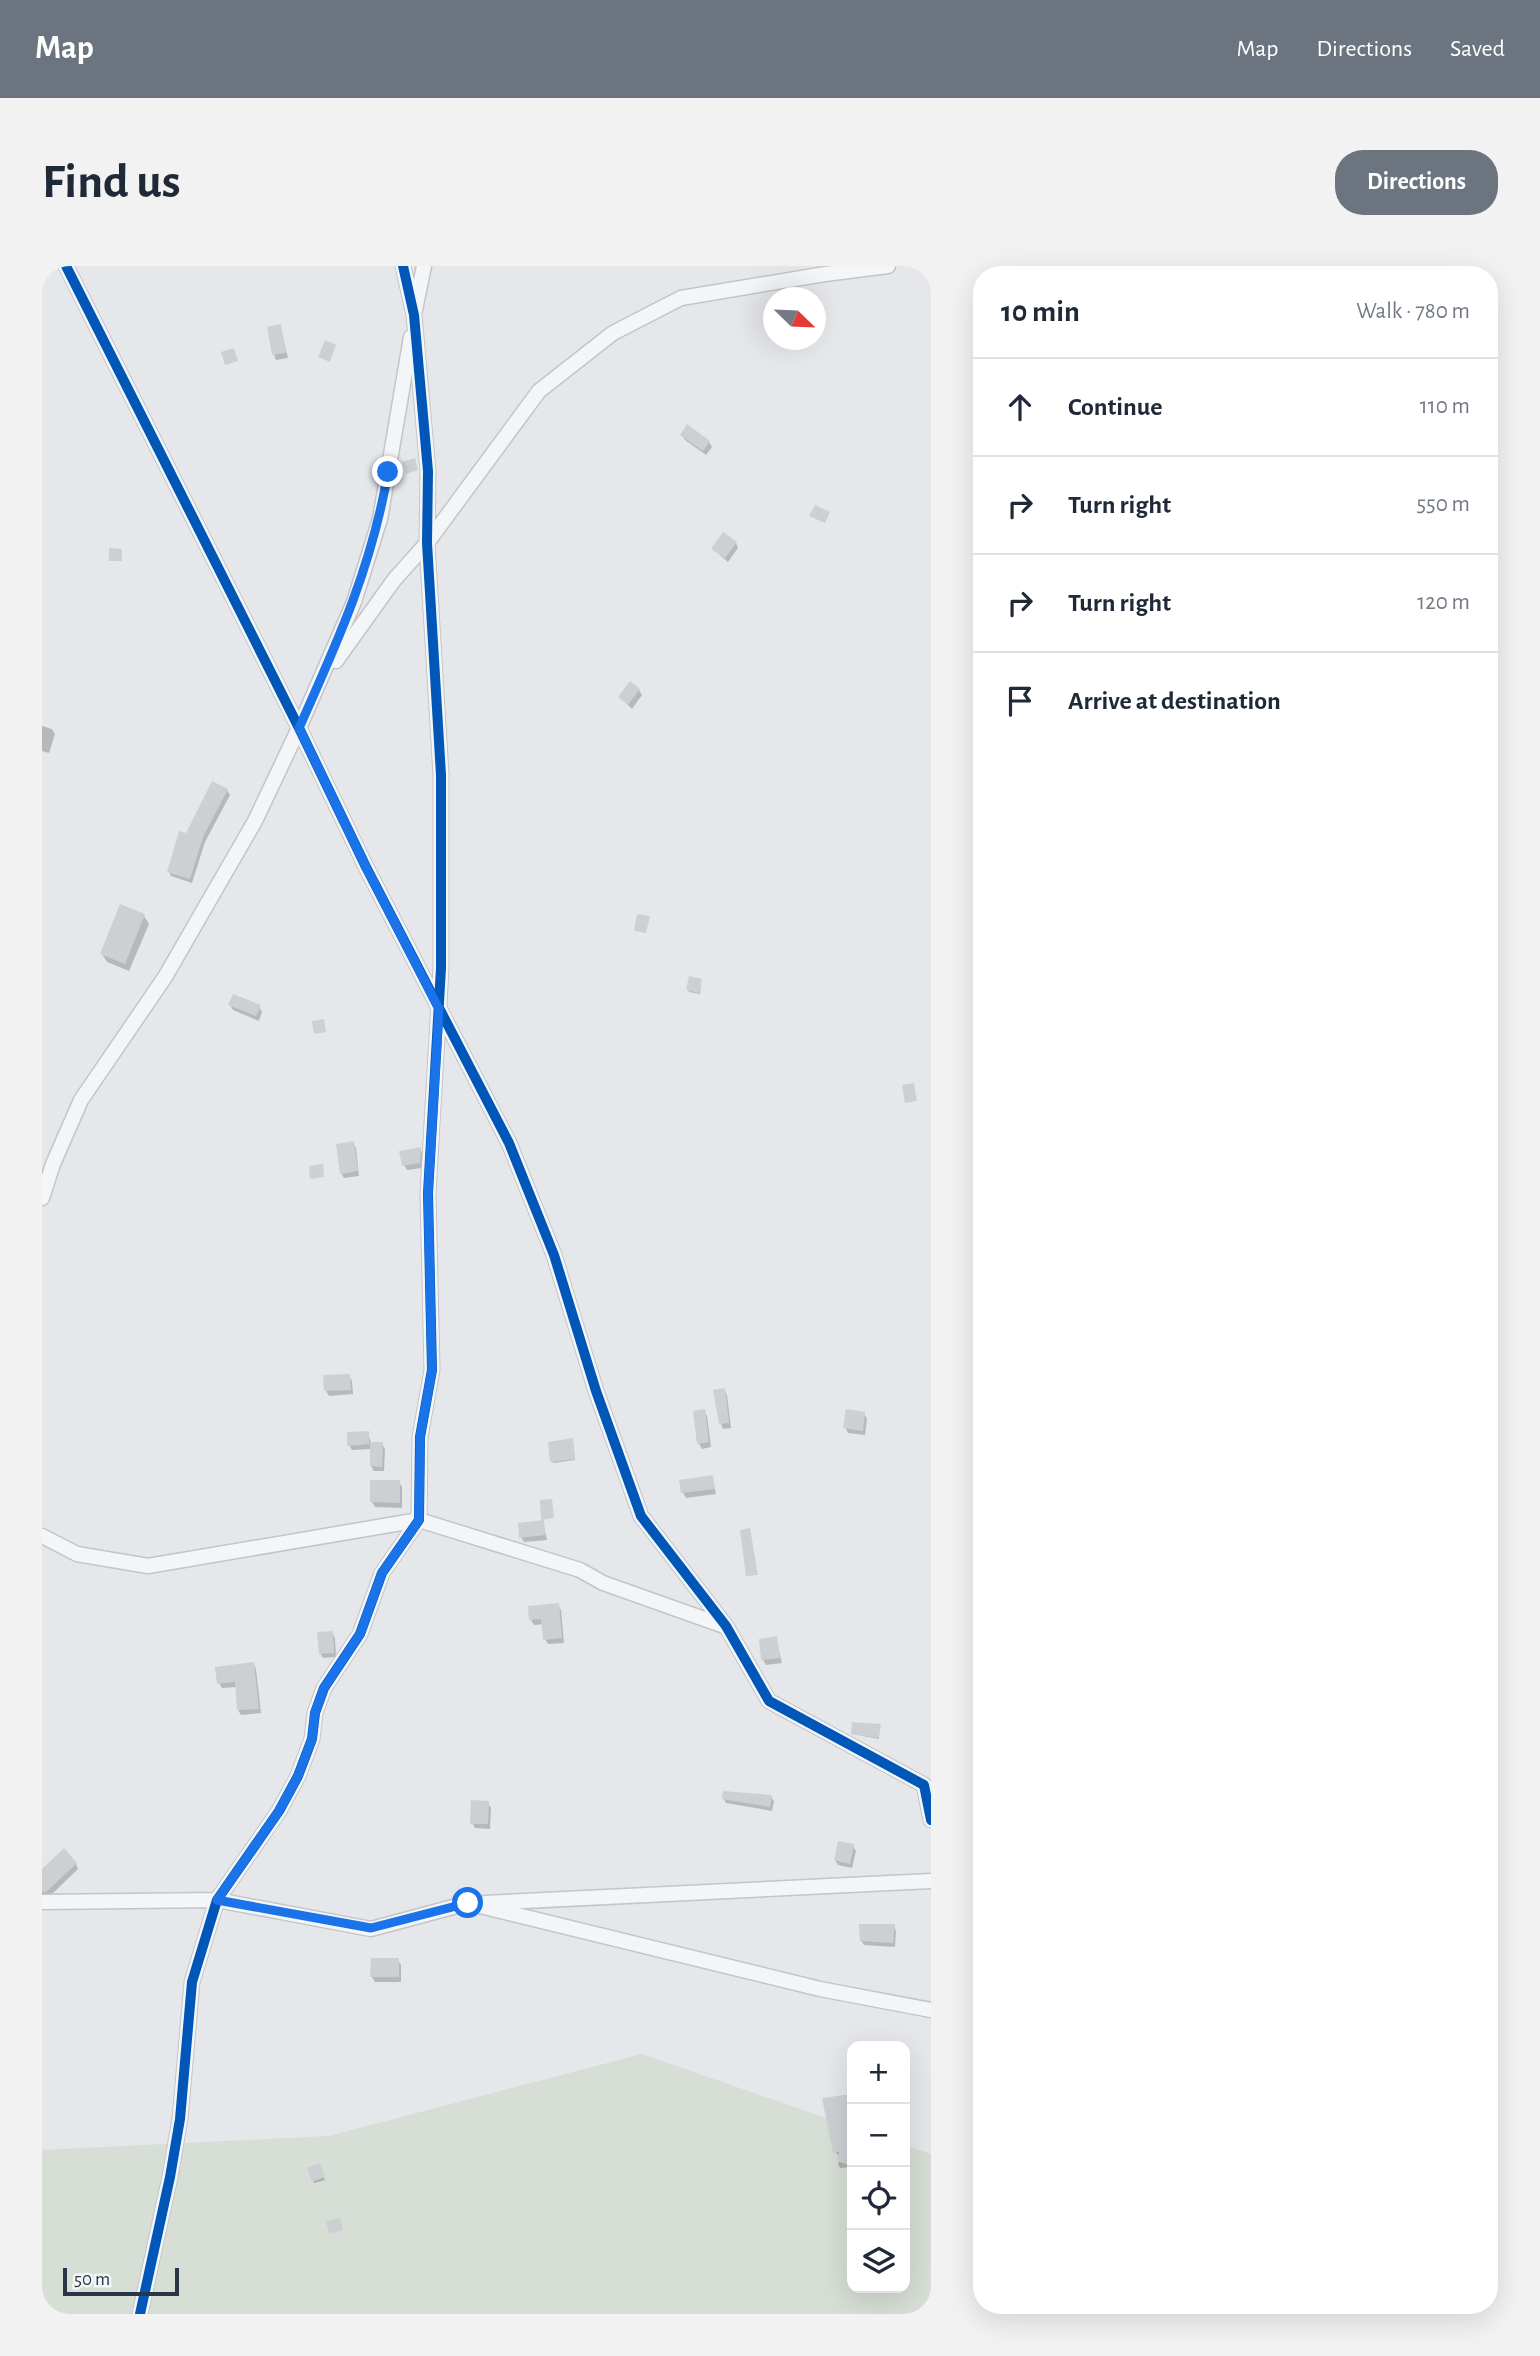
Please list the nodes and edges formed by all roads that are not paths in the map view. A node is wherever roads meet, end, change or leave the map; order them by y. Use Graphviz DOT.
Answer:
graph roads {
  1 [pos="66,266"];
  2 [pos="404,266"];
  3 [pos="424,266"];
  4 [pos="888,266"];
  5 [pos="414,315"];
  6 [pos="428,543"];
  7 [pos="318,685"];
  8 [pos="299,728"];
  9 [pos="439,1009"];
  10 [pos="42,1198"];
  11 [pos="419,1520"];
  12 [pos="42,1536"];
  13 [pos="726,1626"];
  14 [pos="931,1820"];
  15 [pos="931,1881"];
  16 [pos="217,1900"];
  17 [pos="42,1902"];
  18 [pos="468,1903"];
  19 [pos="931,2010"];
  20 [pos="140,2314"];
  1 -- 8 [label="street"];
  2 -- 5 [label="street"];
  3 -- 5 [label="street"];
  4 -- 6 [label="street"];
  5 -- 6 [label="street"];
  5 -- 7 [label="street"];
  6 -- 7 [label="street"];
  6 -- 9 [label="street"];
  7 -- 8 [label="street"];
  8 -- 9 [label="street"];
  8 -- 10 [label="street"];
  9 -- 11 [label="street"];
  9 -- 13 [label="street"];
  11 -- 12 [label="street"];
  11 -- 13 [label="street"];
  11 -- 16 [label="street"];
  13 -- 14 [label="street"];
  15 -- 18 [label="street"];
  16 -- 17 [label="street"];
  16 -- 18 [label="street"];
  16 -- 20 [label="street"];
  18 -- 19 [label="street"];
}
